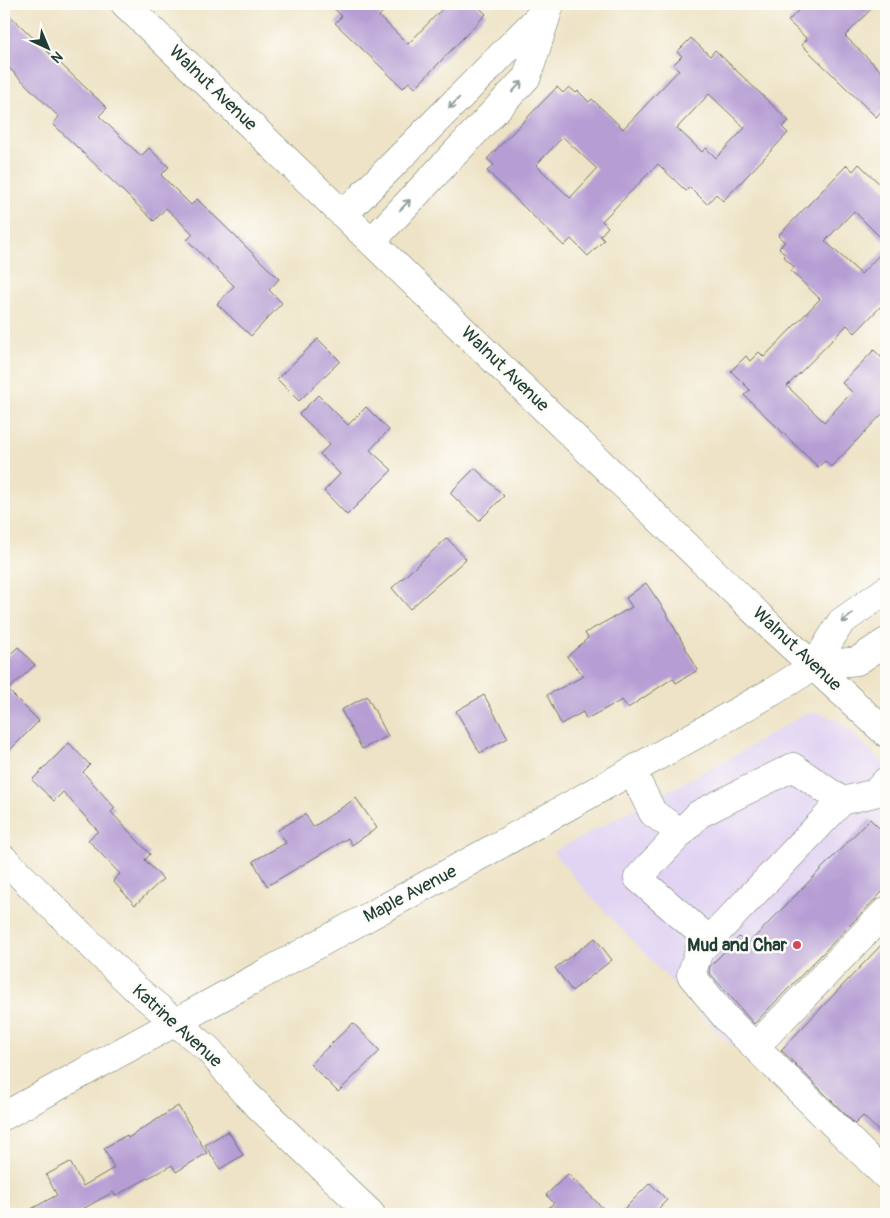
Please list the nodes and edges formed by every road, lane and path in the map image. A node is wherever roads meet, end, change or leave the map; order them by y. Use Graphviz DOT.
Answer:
graph roads {
  1 [pos="125,4"];
  2 [pos="551,5"];
  3 [pos="344,214"];
  4 [pos="372,241"];
  5 [pos="886,590"];
  6 [pos="886,642"];
  7 [pos="814,666"];
  8 [pos="886,733"];
  9 [pos="632,771"];
  10 [pos="886,781"];
  11 [pos="842,801"];
  12 [pos="681,833"];
  13 [pos="4,859"];
  14 [pos="886,911"];
  15 [pos="709,940"];
  16 [pos="174,1022"];
  17 [pos="755,1046"];
  18 [pos="4,1116"];
  19 [pos="886,1176"];
  20 [pos="371,1214"];
  1 -- 3 [label="street, Walnut Avenue"];
  2 -- 3 [label="street, one-way"];
  4 -- 2 [label="street, one-way"];
  3 -- 4 [label="street, Walnut Avenue"];
  4 -- 7 [label="street, Walnut Avenue"];
  5 -- 7 [label="street, Maple Avenue, one-way"];
  6 -- 7 [label="street, Maple Avenue"];
  7 -- 8 [label="street, Walnut Avenue"];
  7 -- 9 [label="street, Maple Avenue"];
  9 -- 12 [label="street"];
  9 -- 16 [label="street, Maple Avenue"];
  10 -- 11 [label="street"];
  11 -- 12 [label="street"];
  11 -- 15 [label="street"];
  12 -- 15 [label="street"];
  13 -- 16 [label="street, Katrine Avenue"];
  14 -- 17 [label="street"];
  15 -- 17 [label="street"];
  16 -- 18 [label="street, Maple Avenue"];
  16 -- 20 [label="street, Katrine Avenue"];
  17 -- 19 [label="street"];
}
